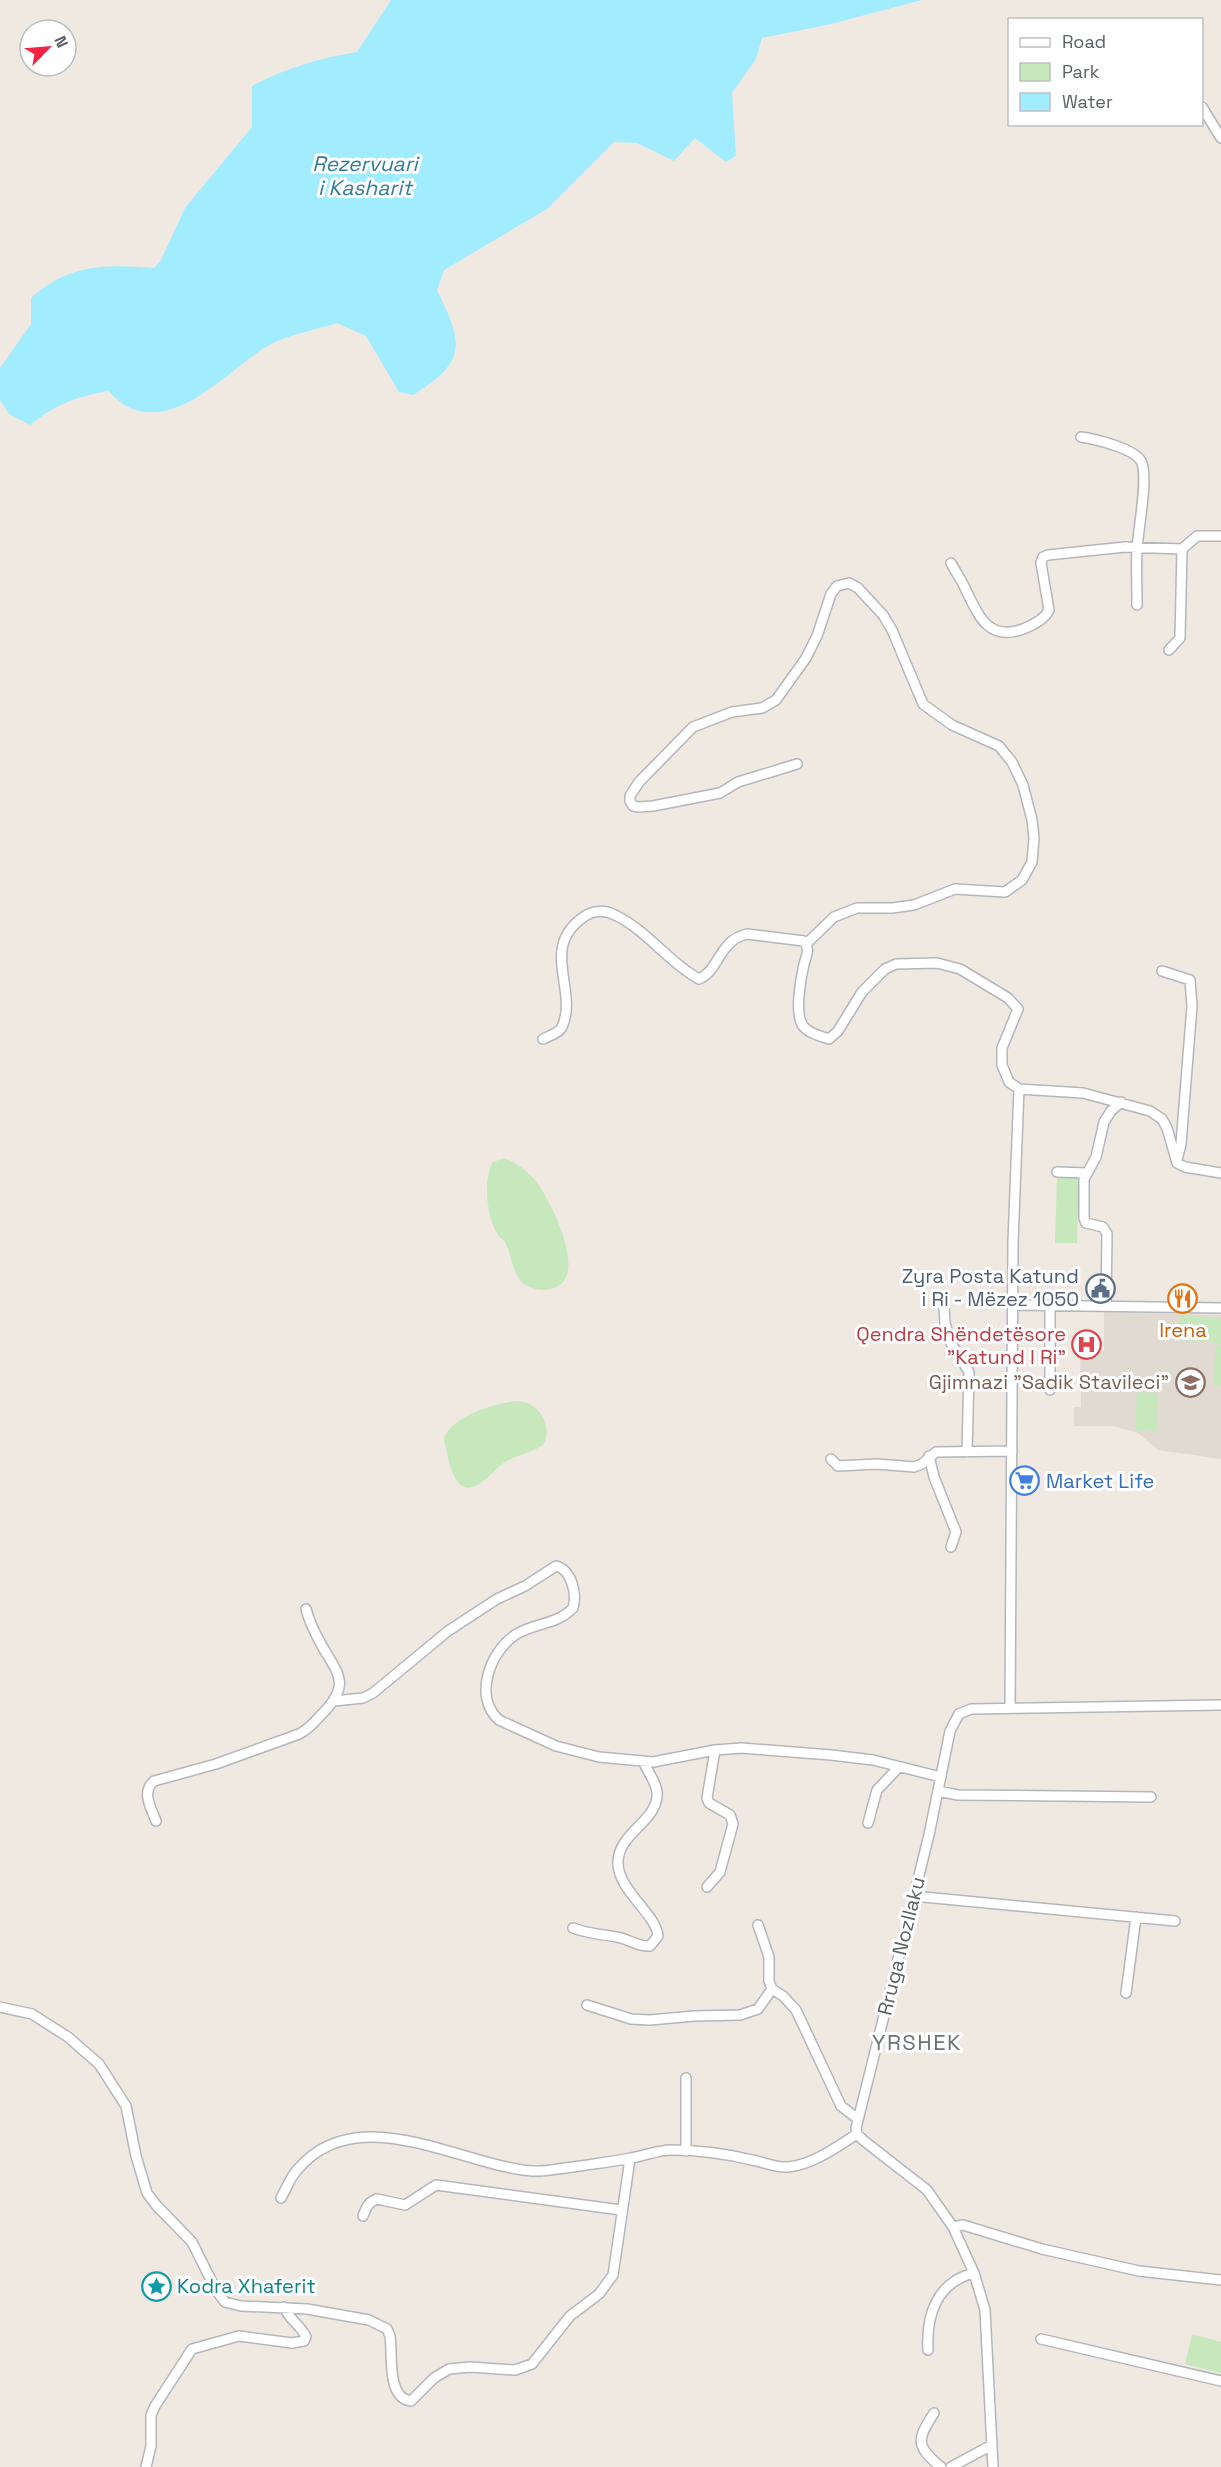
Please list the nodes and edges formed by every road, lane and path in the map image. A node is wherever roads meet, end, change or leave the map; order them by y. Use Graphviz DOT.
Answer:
graph roads {
  1 [pos="1203,109"];
  2 [pos="1221,138"];
  3 [pos="1081,437"];
  4 [pos="1221,536"];
  5 [pos="1137,548"];
  6 [pos="1182,549"];
  7 [pos="951,563"];
  8 [pos="1137,605"];
  9 [pos="1169,650"];
  10 [pos="797,764"];
  11 [pos="806,944"];
  12 [pos="1162,970"];
  13 [pos="543,1039"];
  14 [pos="1019,1089"];
  15 [pos="1121,1102"];
  16 [pos="1177,1163"];
  17 [pos="1057,1172"];
  18 [pos="1086,1173"];
  19 [pos="1221,1173"];
  20 [pos="1013,1305"];
  21 [pos="1050,1306"];
  22 [pos="1106,1306"];
  23 [pos="944,1307"];
  24 [pos="1221,1308"];
  25 [pos="1050,1390"];
  26 [pos="1012,1451"];
  27 [pos="967,1452"];
  28 [pos="929,1456"];
  29 [pos="831,1459"];
  30 [pos="951,1547"];
  31 [pos="306,1610"];
  32 [pos="334,1701"];
  33 [pos="1221,1705"];
  34 [pos="1010,1708"];
  35 [pos="715,1750"];
  36 [pos="644,1763"];
  37 [pos="898,1768"];
  38 [pos="940,1777"];
  39 [pos="938,1791"];
  40 [pos="1151,1797"];
  41 [pos="156,1821"];
  42 [pos="868,1823"];
  43 [pos="707,1887"];
  44 [pos="912,1896"];
  45 [pos="1136,1917"];
  46 [pos="1175,1921"];
  47 [pos="758,1925"];
  48 [pos="573,1928"];
  49 [pos="772,1989"];
  50 [pos="1126,1993"];
  51 [pos="587,2005"];
  52 [pos="0,2007"];
  53 [pos="686,2078"];
  54 [pos="858,2119"];
  55 [pos="857,2134"];
  56 [pos="686,2151"];
  57 [pos="630,2159"];
  58 [pos="281,2198"];
  59 [pos="621,2210"];
  60 [pos="363,2216"];
  61 [pos="953,2226"];
  62 [pos="974,2273"];
  63 [pos="1221,2280"];
  64 [pos="284,2307"];
  65 [pos="1041,2339"];
  66 [pos="928,2350"];
  67 [pos="1221,2381"];
  68 [pos="934,2413"];
  69 [pos="990,2446"];
  70 [pos="146,2467"];
  71 [pos="940,2467"];
  72 [pos="951,2467"];
  73 [pos="993,2467"];
  1 -- 2 [label="street"];
  3 -- 5 [label="street"];
  4 -- 6 [label="street"];
  5 -- 6 [label="street"];
  5 -- 7 [label="street"];
  5 -- 8 [label="street"];
  6 -- 9 [label="street"];
  10 -- 11 [label="street"];
  11 -- 13 [label="street"];
  11 -- 14 [label="street"];
  12 -- 16 [label="street"];
  14 -- 15 [label="street"];
  14 -- 20 [label="street"];
  15 -- 16 [label="street"];
  15 -- 18 [label="street"];
  16 -- 19 [label="street"];
  17 -- 18 [label="street"];
  18 -- 22 [label="street"];
  20 -- 21 [label="street"];
  20 -- 26 [label="street"];
  21 -- 22 [label="street"];
  21 -- 25 [label="street"];
  22 -- 24 [label="street"];
  23 -- 27 [label="street"];
  26 -- 27 [label="street"];
  26 -- 34 [label="street"];
  27 -- 28 [label="street"];
  28 -- 29 [label="street"];
  28 -- 30 [label="street"];
  31 -- 32 [label="street"];
  32 -- 36 [label="street"];
  32 -- 41 [label="street"];
  33 -- 34 [label="street, Rruga Nozllaku"];
  34 -- 38 [label="street, Rruga Nozllaku"];
  35 -- 36 [label="street"];
  35 -- 37 [label="street"];
  35 -- 43 [label="street"];
  36 -- 48 [label="street"];
  37 -- 38 [label="street"];
  37 -- 42 [label="street"];
  38 -- 39 [label="street, Rruga Nozllaku"];
  39 -- 40 [label="street"];
  39 -- 44 [label="street, Rruga Nozllaku"];
  44 -- 45 [label="street"];
  44 -- 54 [label="street, Rruga Nozllaku"];
  45 -- 46 [label="street"];
  45 -- 50 [label="street"];
  47 -- 49 [label="street"];
  49 -- 51 [label="street"];
  49 -- 54 [label="street"];
  52 -- 64 [label="street"];
  53 -- 56 [label="street"];
  54 -- 55 [label="street, Rruga Nozllaku"];
  55 -- 56 [label="street"];
  55 -- 61 [label="street"];
  56 -- 57 [label="street"];
  57 -- 58 [label="street"];
  57 -- 59 [label="street"];
  59 -- 60 [label="street"];
  59 -- 64 [label="street"];
  61 -- 62 [label="street"];
  61 -- 63 [label="street"];
  62 -- 66 [label="street"];
  62 -- 69 [label="street"];
  64 -- 70 [label="street"];
  65 -- 67 [label="street"];
  68 -- 71 [label="street"];
  69 -- 72 [label="street"];
  69 -- 73 [label="street"];
}
